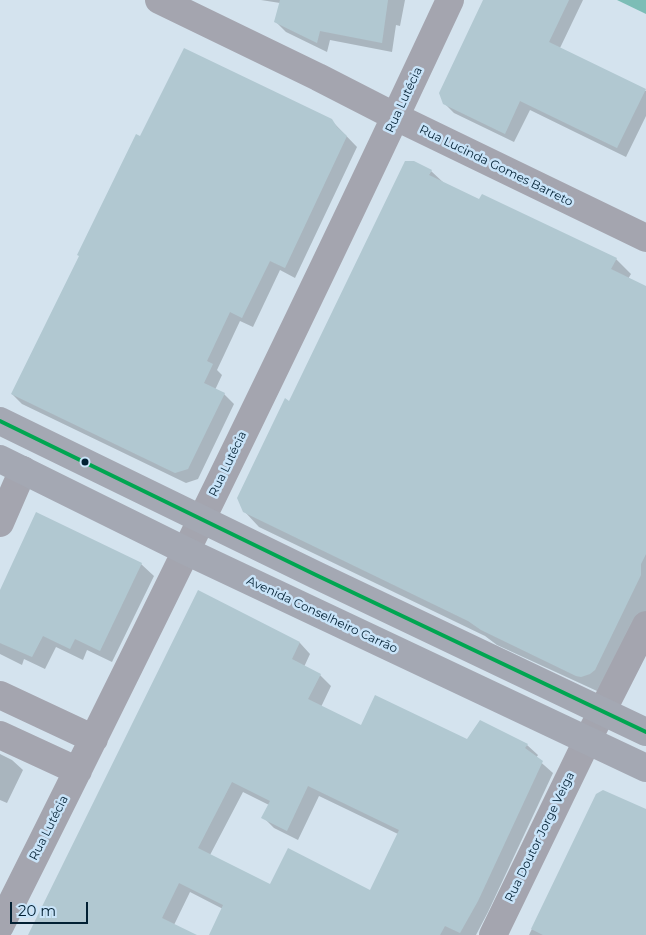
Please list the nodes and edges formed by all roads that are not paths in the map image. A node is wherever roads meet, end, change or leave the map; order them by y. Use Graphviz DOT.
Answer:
graph roads {
  1 [pos="158,0"];
  2 [pos="450,0"];
  3 [pos="396,117"];
  4 [pos="646,238"];
  5 [pos="0,421"];
  6 [pos="11,464"];
  7 [pos="202,519"];
  8 [pos="0,523"];
  9 [pos="186,551"];
  10 [pos="646,625"];
  11 [pos="0,695"];
  12 [pos="602,711"];
  13 [pos="646,732"];
  14 [pos="0,735"];
  15 [pos="94,738"];
  16 [pos="588,739"];
  17 [pos="646,768"];
  18 [pos="78,771"];
  19 [pos="0,926"];
  20 [pos="493,935"];
  1 -- 3 [label="street, Rua Lucinda Gomes Barreto"];
  2 -- 3 [label="street, Rua Lutécia"];
  3 -- 4 [label="street, Rua Lucinda Gomes Barreto"];
  3 -- 7 [label="street, Rua Lutécia"];
  5 -- 7 [label="main road"];
  6 -- 8 [label="street"];
  6 -- 9 [label="main road, Avenida Conselheiro Carrão"];
  7 -- 9 [label="street, Rua Lutécia"];
  7 -- 12 [label="main road"];
  9 -- 15 [label="street, Rua Lutécia"];
  9 -- 16 [label="main road, Avenida Conselheiro Carrão"];
  10 -- 12 [label="street, Rua Doutor Jorge Veiga"];
  11 -- 15 [label="street"];
  12 -- 13 [label="main road"];
  12 -- 16 [label="street, Rua Doutor Jorge Veiga"];
  14 -- 18 [label="street"];
  15 -- 18 [label="street, Rua Lutécia"];
  16 -- 17 [label="main road, Avenida Conselheiro Carrão"];
  16 -- 20 [label="street, Rua Doutor Jorge Veiga"];
  18 -- 19 [label="street, Rua Lutécia"];
}
